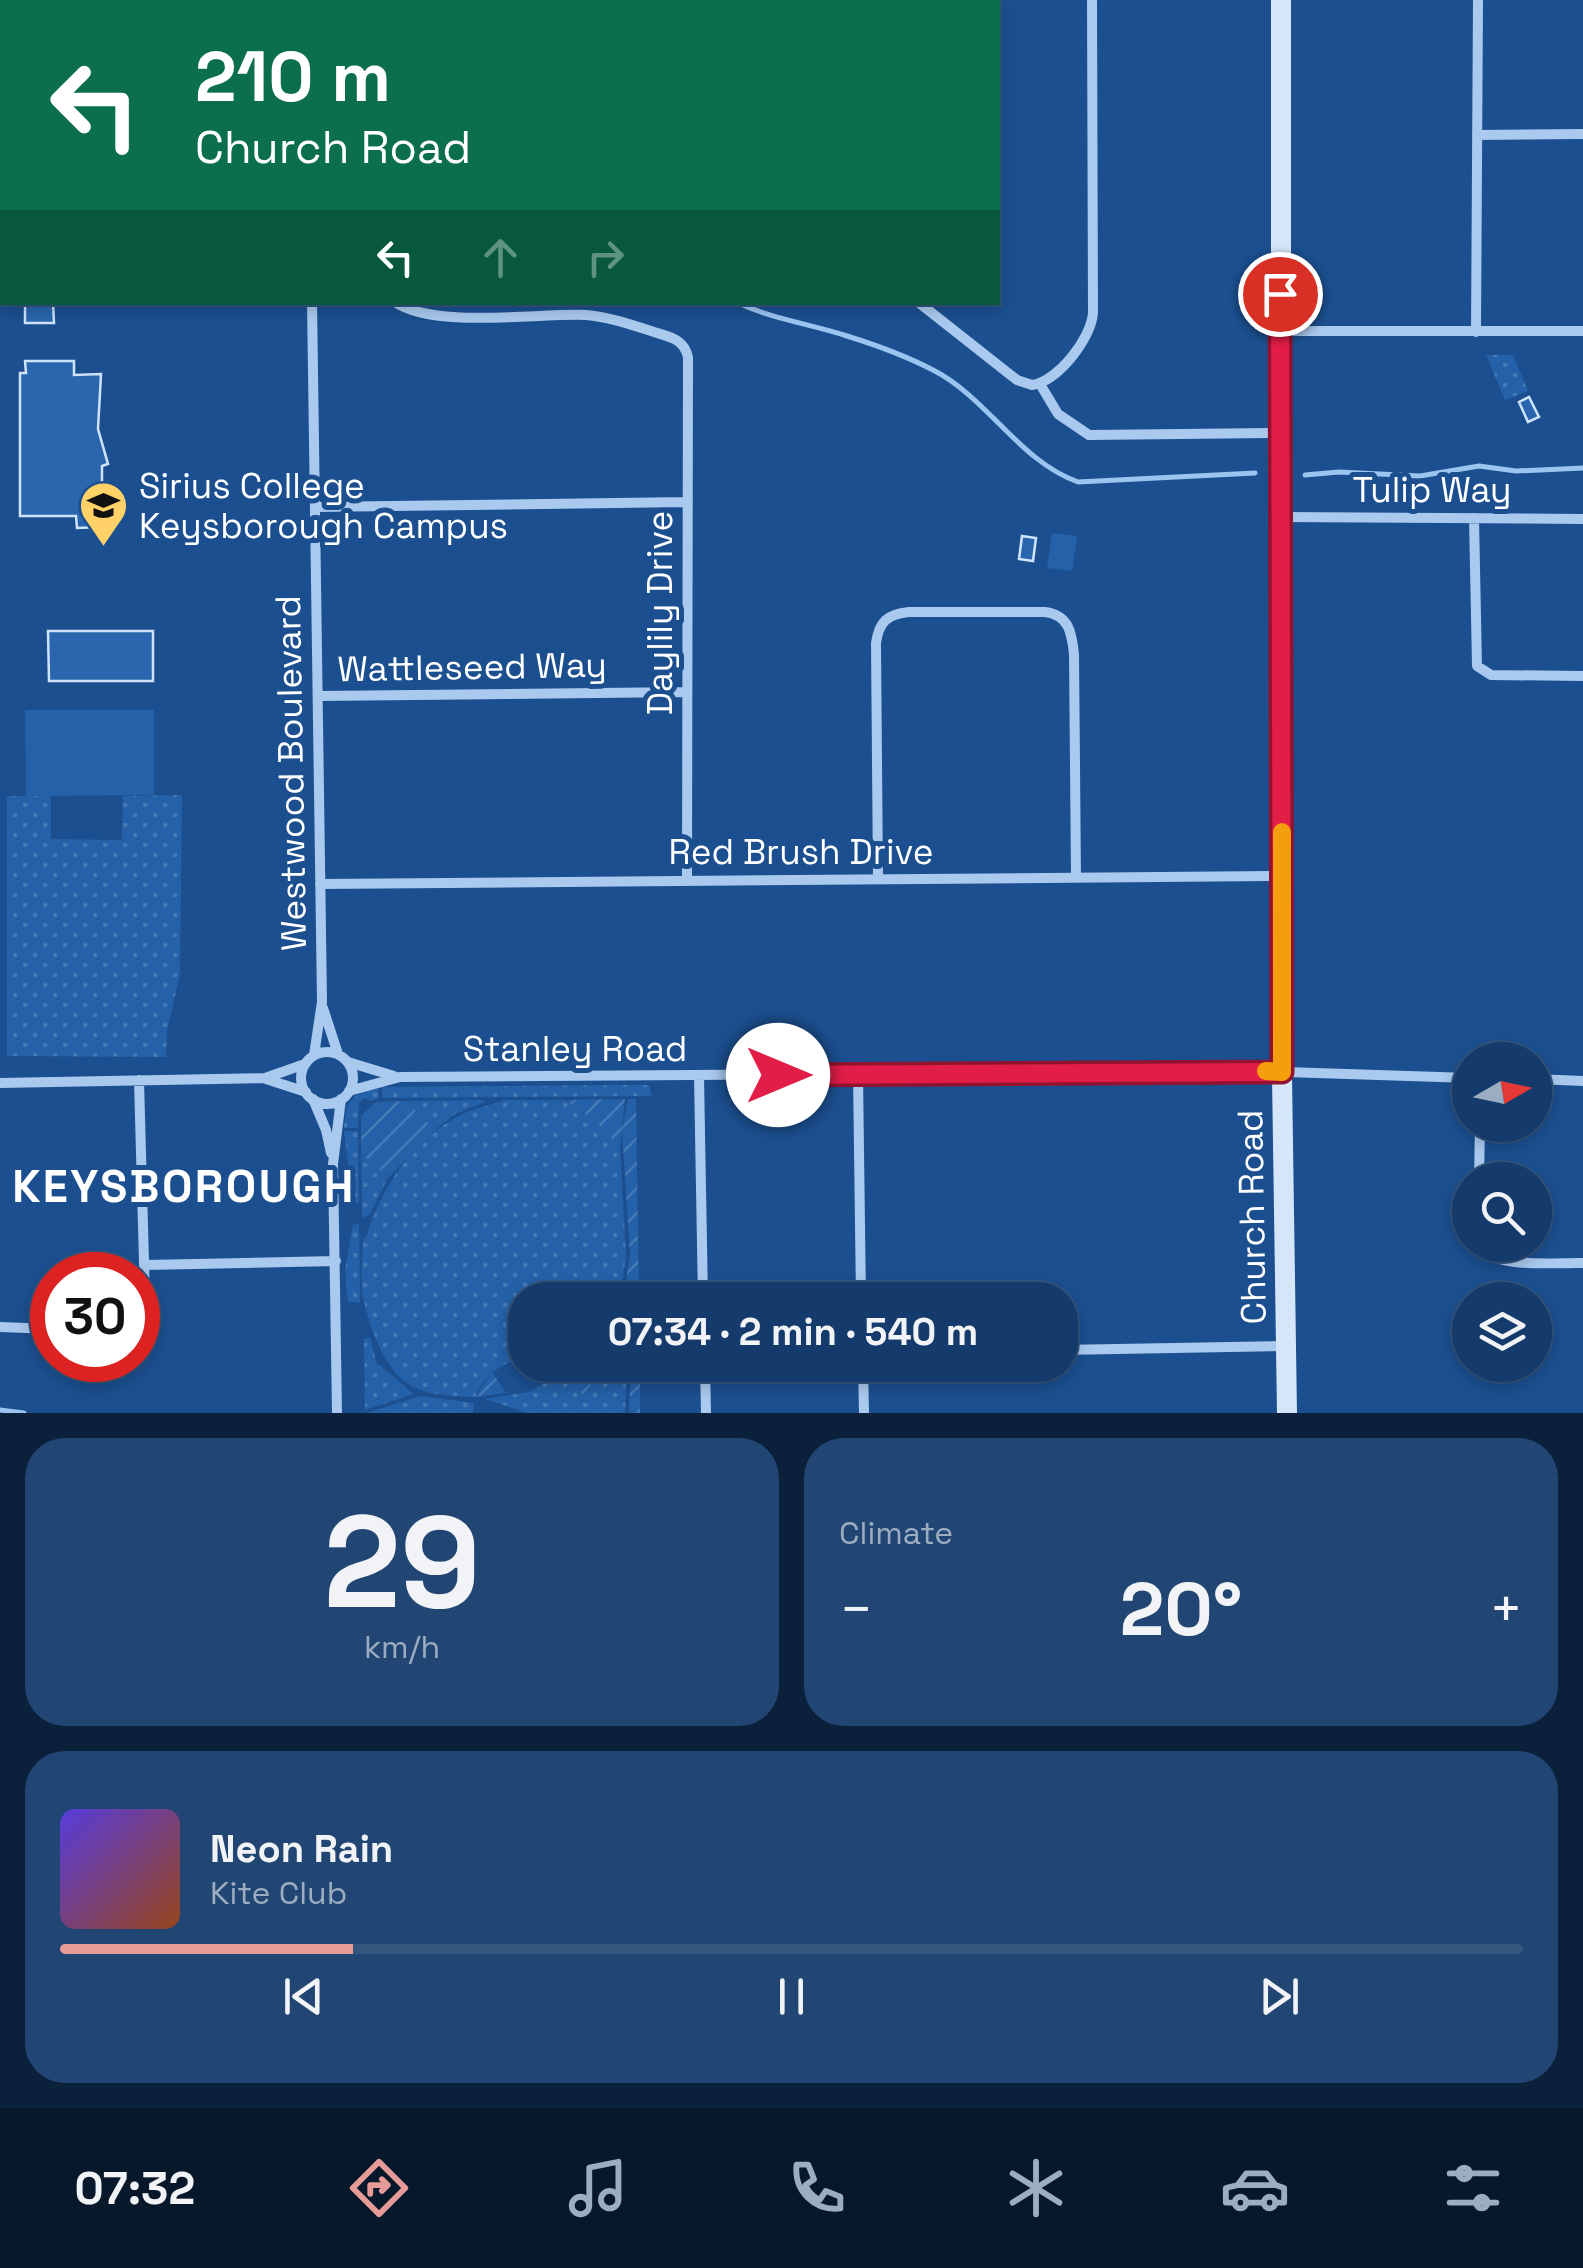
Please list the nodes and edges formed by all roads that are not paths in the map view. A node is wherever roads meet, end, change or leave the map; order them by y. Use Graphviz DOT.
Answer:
graph roads {
  1 [pos="1092,0"];
  2 [pos="1281,0"];
  3 [pos="1478,0"];
  4 [pos="1477,134"];
  5 [pos="1583,134"];
  6 [pos="312,305"];
  7 [pos="399,305"];
  8 [pos="922,305"];
  9 [pos="1280,331"];
  10 [pos="1583,331"];
  11 [pos="1476,332"];
  12 [pos="1040,384"];
  13 [pos="1280,432"];
  14 [pos="688,502"];
  15 [pos="315,507"];
  16 [pos="1281,517"];
  17 [pos="1474,518"];
  18 [pos="1583,519"];
  19 [pos="1583,676"];
  20 [pos="687,692"];
  21 [pos="318,696"];
  22 [pos="1282,876"];
  23 [pos="1076,877"];
  24 [pos="878,878"];
  25 [pos="687,880"];
  26 [pos="320,884"];
  27 [pos="322,1002"];
  28 [pos="343,1058"];
  29 [pos="309,1060"];
  30 [pos="1282,1072"];
  31 [pos="858,1075"];
  32 [pos="699,1076"];
  33 [pos="1452,1077"];
  34 [pos="265,1078"];
  35 [pos="400,1078"];
  36 [pos="139,1080"];
  37 [pos="1552,1080"];
  38 [pos="1583,1081"];
  39 [pos="0,1083"];
  40 [pos="346,1095"];
  41 [pos="309,1096"];
  42 [pos="333,1164"];
  43 [pos="144,1252"];
  44 [pos="336,1262"];
  45 [pos="1540,1262"];
  46 [pos="1583,1263"];
  47 [pos="160,1265"];
  48 [pos="704,1282"];
  49 [pos="862,1282"];
  50 [pos="0,1328"];
  51 [pos="30,1328"];
  52 [pos="1287,1346"];
  53 [pos="1078,1350"];
  54 [pos="705,1382"];
  55 [pos="863,1382"];
  56 [pos="338,1413"];
  57 [pos="706,1413"];
  58 [pos="864,1413"];
  59 [pos="1287,1413"];
  1 -- 12 [label="street"];
  2 -- 9 [label="main road, Church Road"];
  3 -- 4 [label="street"];
  4 -- 5 [label="street"];
  4 -- 11 [label="street"];
  6 -- 15 [label="street, Westwood Boulevard"];
  7 -- 14 [label="street, Daylily Drive"];
  8 -- 12 [label="street"];
  9 -- 11 [label="street"];
  9 -- 13 [label="main road, Church Road"];
  10 -- 11 [label="street"];
  12 -- 13 [label="street"];
  13 -- 16 [label="main road, Church Road"];
  14 -- 15 [label="street"];
  14 -- 20 [label="street, Daylily Drive"];
  15 -- 21 [label="street, Westwood Boulevard"];
  16 -- 17 [label="street, Tulip Way"];
  16 -- 22 [label="main road, Church Road"];
  17 -- 18 [label="street, Tulip Way"];
  17 -- 19 [label="street"];
  20 -- 21 [label="street, Wattleseed Way"];
  20 -- 25 [label="street, Daylily Drive"];
  21 -- 26 [label="street, Westwood Boulevard"];
  22 -- 23 [label="street, Red Brush Drive"];
  22 -- 30 [label="main road, Church Road"];
  23 -- 24 [label="street, Red Brush Drive"];
  23 -- 24 [label="street"];
  24 -- 25 [label="street, Red Brush Drive"];
  25 -- 26 [label="street, Red Brush Drive"];
  26 -- 27 [label="street, Westwood Boulevard"];
  27 -- 28 [label="street, Westwood Boulevard"];
  27 -- 29 [label="street, Westwood Boulevard"];
  28 -- 29 [label="street"];
  28 -- 35 [label="street, Stanley Road"];
  28 -- 40 [label="street"];
  29 -- 34 [label="street"];
  29 -- 41 [label="street"];
  30 -- 31 [label="street, Stanley Road"];
  30 -- 33 [label="street, Stanley Road"];
  30 -- 52 [label="main road, Church Road"];
  31 -- 32 [label="street, Stanley Road"];
  31 -- 49 [label="street"];
  32 -- 35 [label="street, Stanley Road"];
  32 -- 48 [label="street"];
  34 -- 36 [label="street"];
  34 -- 41 [label="street"];
  35 -- 40 [label="street, Stanley Road"];
  36 -- 39 [label="street"];
  36 -- 43 [label="street"];
  37 -- 38 [label="street"];
  40 -- 41 [label="street"];
  40 -- 42 [label="street"];
  41 -- 42 [label="street"];
  42 -- 44 [label="street"];
  44 -- 47 [label="street"];
  44 -- 56 [label="street"];
  45 -- 46 [label="street"];
  50 -- 51 [label="street"];
  52 -- 53 [label="street"];
  52 -- 59 [label="main road, Church Road"];
  54 -- 57 [label="street"];
  55 -- 58 [label="street"];
}
